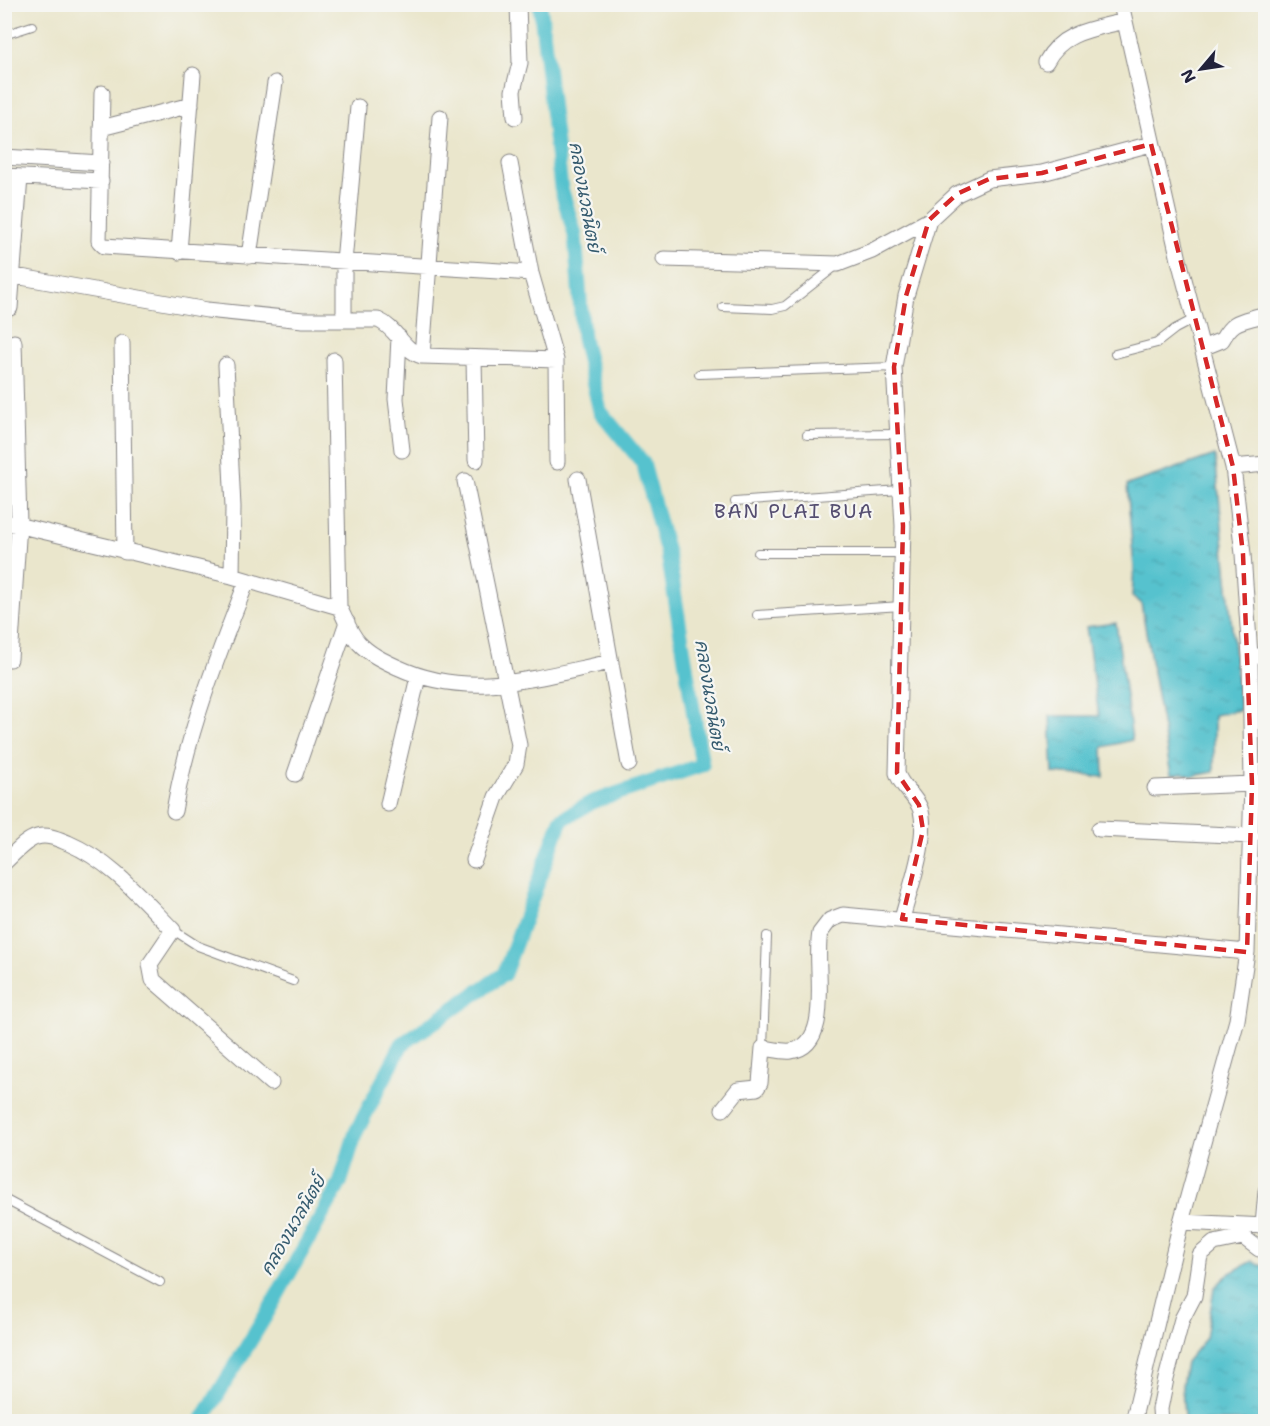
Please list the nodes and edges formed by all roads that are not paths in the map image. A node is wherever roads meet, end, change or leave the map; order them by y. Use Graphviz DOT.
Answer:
graph roads {
  1 [pos="518,4"];
  2 [pos="1121,4"];
  3 [pos="1125,21"];
  4 [pos="32,26"];
  5 [pos="4,35"];
  6 [pos="1046,62"];
  7 [pos="193,75"];
  8 [pos="275,83"];
  9 [pos="102,93"];
  10 [pos="191,105"];
  11 [pos="358,107"];
  12 [pos="440,117"];
  13 [pos="515,117"];
  14 [pos="101,128"];
  15 [pos="1152,144"];
  16 [pos="4,157"];
  17 [pos="101,163"];
  18 [pos="510,163"];
  19 [pos="12,176"];
  20 [pos="100,181"];
  21 [pos="929,220"];
  22 [pos="179,252"];
  23 [pos="249,256"];
  24 [pos="664,259"];
  25 [pos="344,262"];
  26 [pos="838,264"];
  27 [pos="430,267"];
  28 [pos="531,273"];
  29 [pos="8,275"];
  30 [pos="723,307"];
  31 [pos="10,308"];
  32 [pos="1259,316"];
  33 [pos="1194,319"];
  34 [pos="344,320"];
  35 [pos="399,338"];
  36 [pos="14,342"];
  37 [pos="122,344"];
  38 [pos="1202,348"];
  39 [pos="1115,354"];
  40 [pos="422,356"];
  41 [pos="474,358"];
  42 [pos="334,360"];
  43 [pos="556,360"];
  44 [pos="226,364"];
  45 [pos="894,367"];
  46 [pos="699,374"];
  47 [pos="897,434"];
  48 [pos="807,435"];
  49 [pos="402,450"];
  50 [pos="476,460"];
  51 [pos="556,462"];
  52 [pos="1266,464"];
  53 [pos="1233,467"];
  54 [pos="578,478"];
  55 [pos="465,481"];
  56 [pos="900,490"];
  57 [pos="735,502"];
  58 [pos="12,523"];
  59 [pos="125,552"];
  60 [pos="758,553"];
  61 [pos="903,553"];
  62 [pos="240,579"];
  63 [pos="903,606"];
  64 [pos="339,607"];
  65 [pos="757,615"];
  66 [pos="346,622"];
  67 [pos="1258,656"];
  68 [pos="10,659"];
  69 [pos="611,662"];
  70 [pos="418,677"];
  71 [pos="507,683"];
  72 [pos="629,764"];
  73 [pos="295,774"];
  74 [pos="1252,784"];
  75 [pos="1155,788"];
  76 [pos="388,804"];
  77 [pos="174,811"];
  78 [pos="1099,829"];
  79 [pos="1252,836"];
  80 [pos="474,860"];
  81 [pos="4,863"];
  82 [pos="902,919"];
  83 [pos="173,930"];
  84 [pos="767,936"];
  85 [pos="1246,952"];
  86 [pos="292,981"];
  87 [pos="763,1048"];
  88 [pos="271,1083"];
  89 [pos="723,1109"];
  90 [pos="1266,1191"];
  91 [pos="4,1199"];
  92 [pos="1181,1222"];
  93 [pos="1264,1226"];
  94 [pos="1244,1231"];
  95 [pos="1266,1249"];
  96 [pos="160,1282"];
  97 [pos="1133,1422"];
  98 [pos="1161,1422"];
  1 -- 13 [label="street"];
  2 -- 3 [label="street"];
  3 -- 6 [label="street"];
  3 -- 15 [label="street"];
  4 -- 5 [label="lane"];
  7 -- 10 [label="street"];
  8 -- 23 [label="street"];
  9 -- 14 [label="street"];
  10 -- 14 [label="street"];
  10 -- 22 [label="street"];
  11 -- 25 [label="street"];
  12 -- 27 [label="street"];
  14 -- 17 [label="street"];
  15 -- 21 [label="street"];
  15 -- 33 [label="street"];
  16 -- 17 [label="street"];
  17 -- 20 [label="street"];
  18 -- 28 [label="street"];
  19 -- 20 [label="street"];
  19 -- 29 [label="street"];
  20 -- 22 [label="street"];
  21 -- 26 [label="street"];
  21 -- 45 [label="street"];
  22 -- 23 [label="street"];
  23 -- 25 [label="street"];
  24 -- 26 [label="street"];
  25 -- 27 [label="street"];
  25 -- 34 [label="street"];
  26 -- 30 [label="lane"];
  27 -- 28 [label="street"];
  27 -- 40 [label="street"];
  28 -- 43 [label="street"];
  29 -- 31 [label="street"];
  29 -- 34 [label="street"];
  32 -- 38 [label="street"];
  33 -- 38 [label="street"];
  33 -- 39 [label="lane"];
  34 -- 35 [label="street"];
  35 -- 40 [label="street"];
  35 -- 49 [label="street"];
  36 -- 58 [label="street"];
  37 -- 59 [label="street"];
  38 -- 53 [label="street"];
  40 -- 41 [label="street"];
  41 -- 43 [label="street"];
  41 -- 50 [label="street"];
  42 -- 64 [label="street"];
  43 -- 51 [label="street"];
  44 -- 62 [label="street"];
  45 -- 46 [label="lane"];
  45 -- 47 [label="street"];
  47 -- 48 [label="lane"];
  47 -- 56 [label="street"];
  52 -- 53 [label="street"];
  53 -- 67 [label="street"];
  54 -- 69 [label="street"];
  55 -- 71 [label="street"];
  56 -- 57 [label="lane"];
  56 -- 61 [label="street"];
  58 -- 59 [label="street"];
  58 -- 68 [label="street"];
  59 -- 62 [label="street"];
  60 -- 61 [label="lane"];
  61 -- 63 [label="street"];
  62 -- 64 [label="street"];
  62 -- 77 [label="street"];
  63 -- 65 [label="lane"];
  63 -- 82 [label="street"];
  64 -- 66 [label="street"];
  66 -- 70 [label="street"];
  66 -- 73 [label="street"];
  67 -- 74 [label="street"];
  69 -- 71 [label="street"];
  69 -- 72 [label="street"];
  70 -- 71 [label="street"];
  70 -- 76 [label="street"];
  71 -- 80 [label="street"];
  74 -- 75 [label="street"];
  74 -- 79 [label="street"];
  78 -- 79 [label="street"];
  79 -- 85 [label="street"];
  81 -- 83 [label="street"];
  82 -- 85 [label="street"];
  82 -- 87 [label="street"];
  83 -- 86 [label="lane"];
  83 -- 88 [label="street"];
  84 -- 87 [label="lane"];
  85 -- 92 [label="street"];
  87 -- 89 [label="street"];
  90 -- 93 [label="street"];
  91 -- 96 [label="lane"];
  92 -- 94 [label="street"];
  92 -- 97 [label="street"];
  93 -- 94 [label="street"];
  94 -- 95 [label="street"];
  94 -- 98 [label="street"];
}
